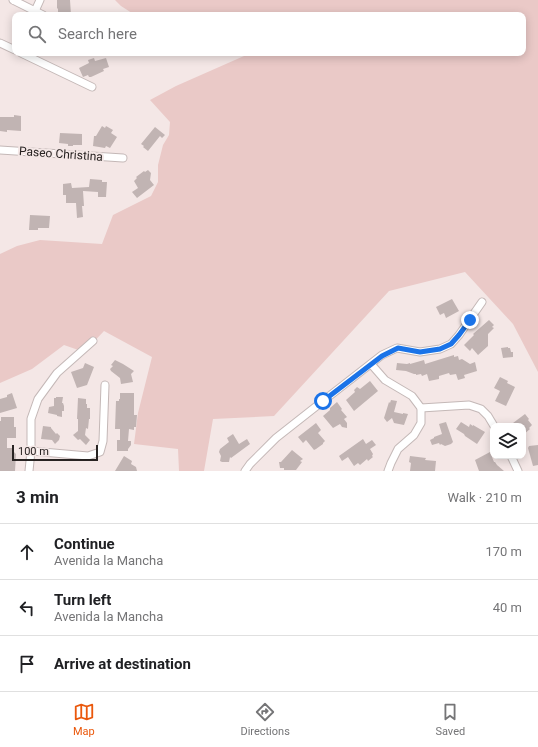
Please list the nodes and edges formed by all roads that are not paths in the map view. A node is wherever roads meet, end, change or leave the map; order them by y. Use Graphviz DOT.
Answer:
graph roads {
  1 [pos="13,0"];
  2 [pos="40,0"];
  3 [pos="35,11"];
  4 [pos="0,43"];
  5 [pos="12,49"];
  6 [pos="27,56"];
  7 [pos="92,87"];
  8 [pos="0,150"];
  9 [pos="123,158"];
  10 [pos="482,302"];
  11 [pos="93,341"];
  12 [pos="371,364"];
  13 [pos="105,385"];
  14 [pos="421,408"];
  15 [pos="492,423"];
  16 [pos="31,451"];
  17 [pos="512,459"];
  18 [pos="29,471"];
  19 [pos="245,471"];
  20 [pos="388,471"];
  21 [pos="518,471"];
  1 -- 3 [label="street"];
  2 -- 3 [label="street"];
  4 -- 5 [label="street"];
  6 -- 7 [label="street"];
  8 -- 9 [label="street, Paseo Christina"];
  10 -- 12 [label="street"];
  11 -- 16 [label="street"];
  12 -- 14 [label="street"];
  12 -- 19 [label="street"];
  13 -- 16 [label="street"];
  14 -- 15 [label="street"];
  14 -- 20 [label="street"];
  16 -- 18 [label="street"];
  17 -- 21 [label="street"];
}
